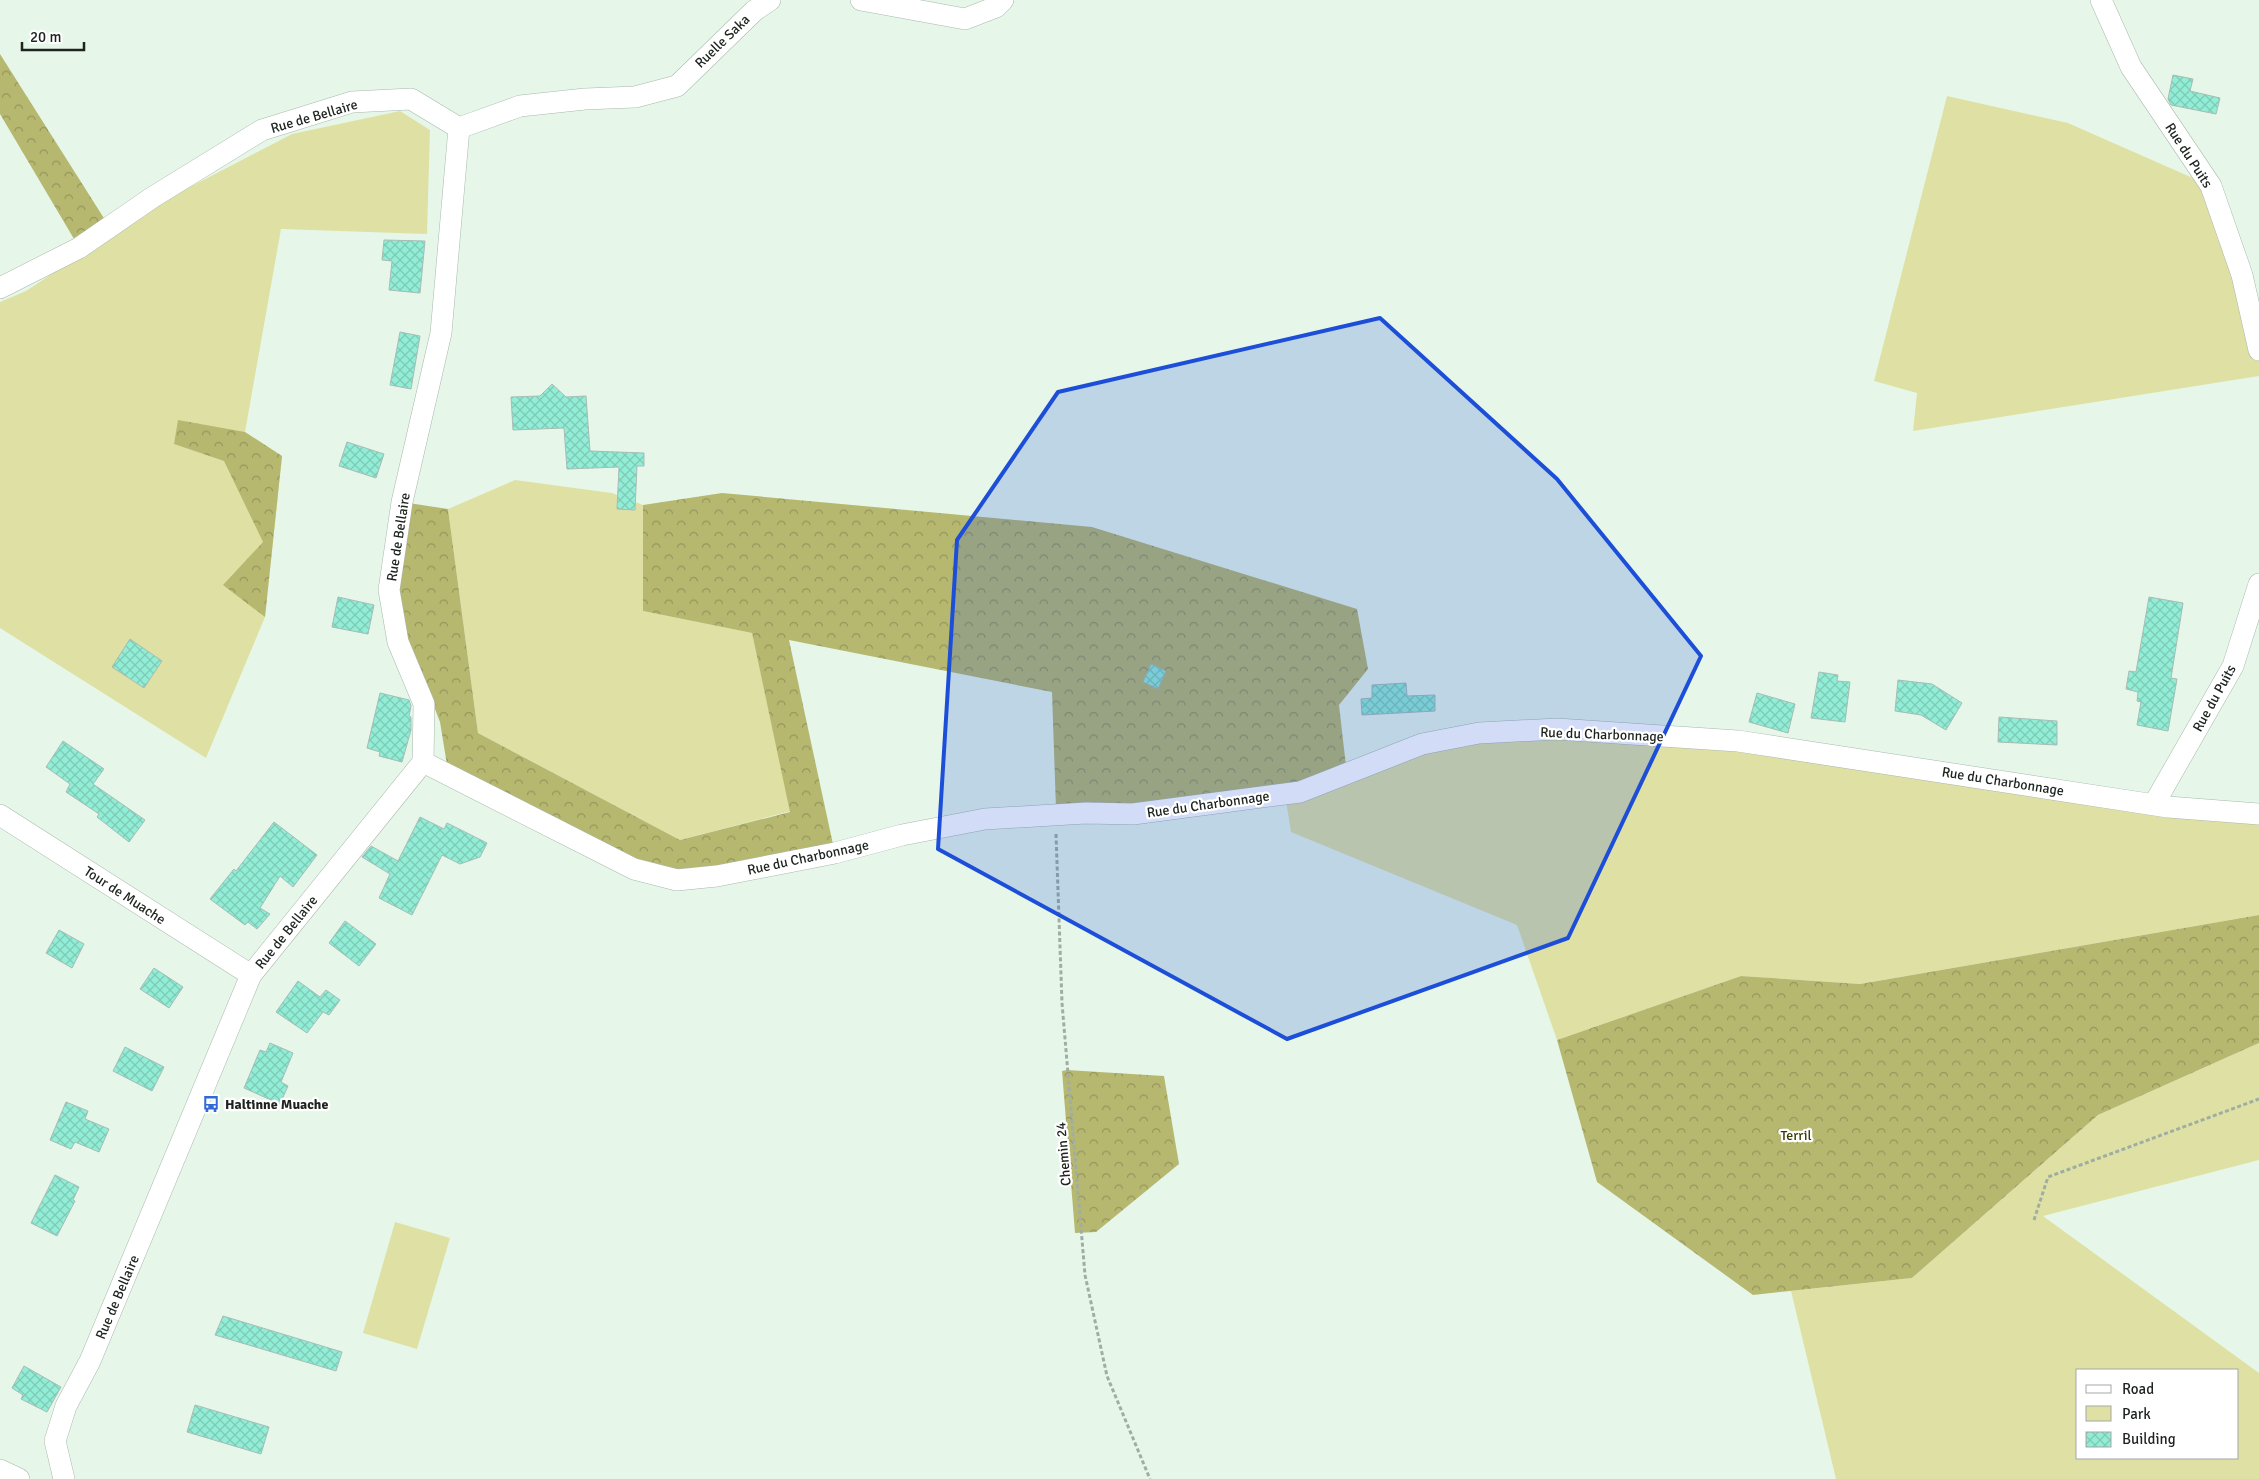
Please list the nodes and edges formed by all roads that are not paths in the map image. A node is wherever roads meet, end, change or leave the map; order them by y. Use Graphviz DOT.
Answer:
graph roads {
  1 [pos="770,0"];
  2 [pos="861,0"];
  3 [pos="1003,0"];
  4 [pos="2101,0"];
  5 [pos="459,128"];
  6 [pos="0,288"];
  7 [pos="2259,350"];
  8 [pos="2259,584"];
  9 [pos="423,762"];
  10 [pos="2154,804"];
  11 [pos="2259,814"];
  12 [pos="0,815"];
  13 [pos="251,975"];
  14 [pos="0,1470"];
  15 [pos="18,1479"];
  16 [pos="64,1479"];
  1 -- 5 [label="street, Ruelle Saka"];
  2 -- 3 [label="street"];
  4 -- 7 [label="street, Rue du Puits"];
  5 -- 6 [label="street, Rue de Bellaire"];
  5 -- 9 [label="street, Rue de Bellaire"];
  8 -- 10 [label="street, Rue du Puits"];
  9 -- 10 [label="street, Rue du Charbonnage"];
  9 -- 13 [label="street, Rue de Bellaire"];
  10 -- 11 [label="street, Rue du Charbonnage"];
  12 -- 13 [label="street, Tour de Muache"];
  13 -- 16 [label="street, Rue de Bellaire"];
  14 -- 15 [label="street"];
}
